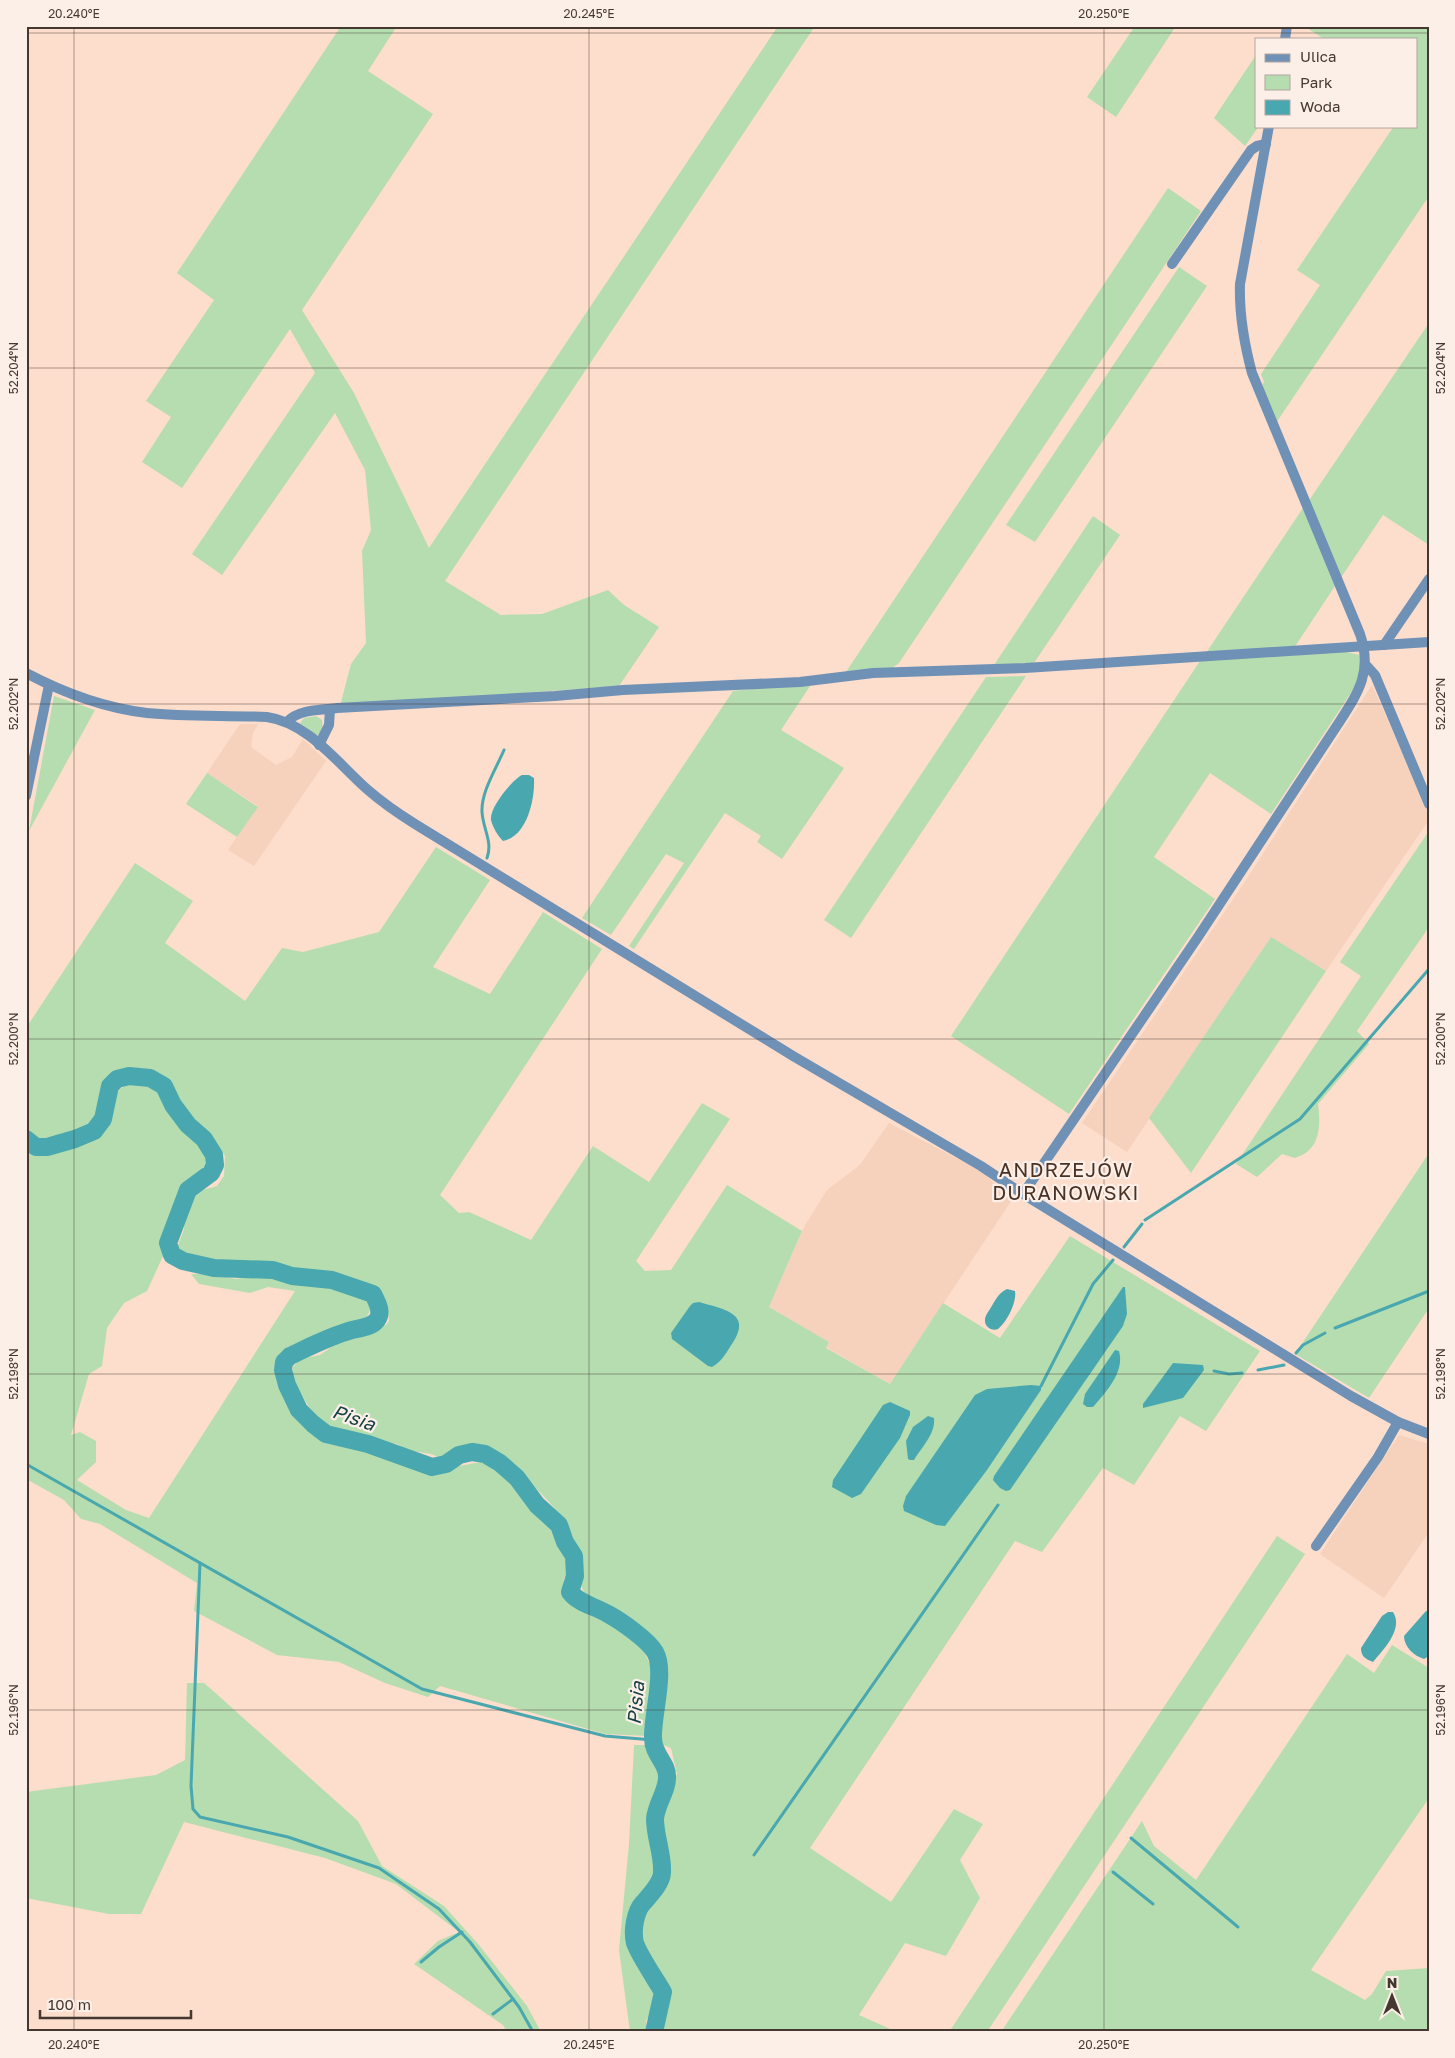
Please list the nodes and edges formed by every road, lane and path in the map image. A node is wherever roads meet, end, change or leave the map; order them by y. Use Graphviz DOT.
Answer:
graph roads {
  1 [pos="1269,128"];
  2 [pos="1266,144"];
  3 [pos="1172,264"];
  4 [pos="1429,579"];
  5 [pos="1429,642"];
  6 [pos="1384,645"];
  7 [pos="1364,646"];
  8 [pos="1366,665"];
  9 [pos="26,673"];
  10 [pos="49,685"];
  11 [pos="330,709"];
  12 [pos="287,722"];
  13 [pos="320,745"];
  14 [pos="26,796"];
  15 [pos="1429,804"];
  16 [pos="1023,1194"];
  17 [pos="1398,1422"];
  18 [pos="1429,1434"];
  19 [pos="1316,1546"];
  1 -- 2 [label="street"];
  2 -- 3 [label="street"];
  2 -- 7 [label="street"];
  4 -- 6 [label="street"];
  5 -- 6 [label="street"];
  6 -- 7 [label="street"];
  7 -- 8 [label="street"];
  7 -- 11 [label="street"];
  8 -- 15 [label="street"];
  8 -- 16 [label="street"];
  9 -- 10 [label="street"];
  10 -- 12 [label="street"];
  10 -- 14 [label="street"];
  11 -- 12 [label="street"];
  11 -- 13 [label="street"];
  12 -- 13 [label="street"];
  13 -- 16 [label="street"];
  16 -- 17 [label="street"];
  17 -- 18 [label="street"];
  17 -- 19 [label="street"];
}
